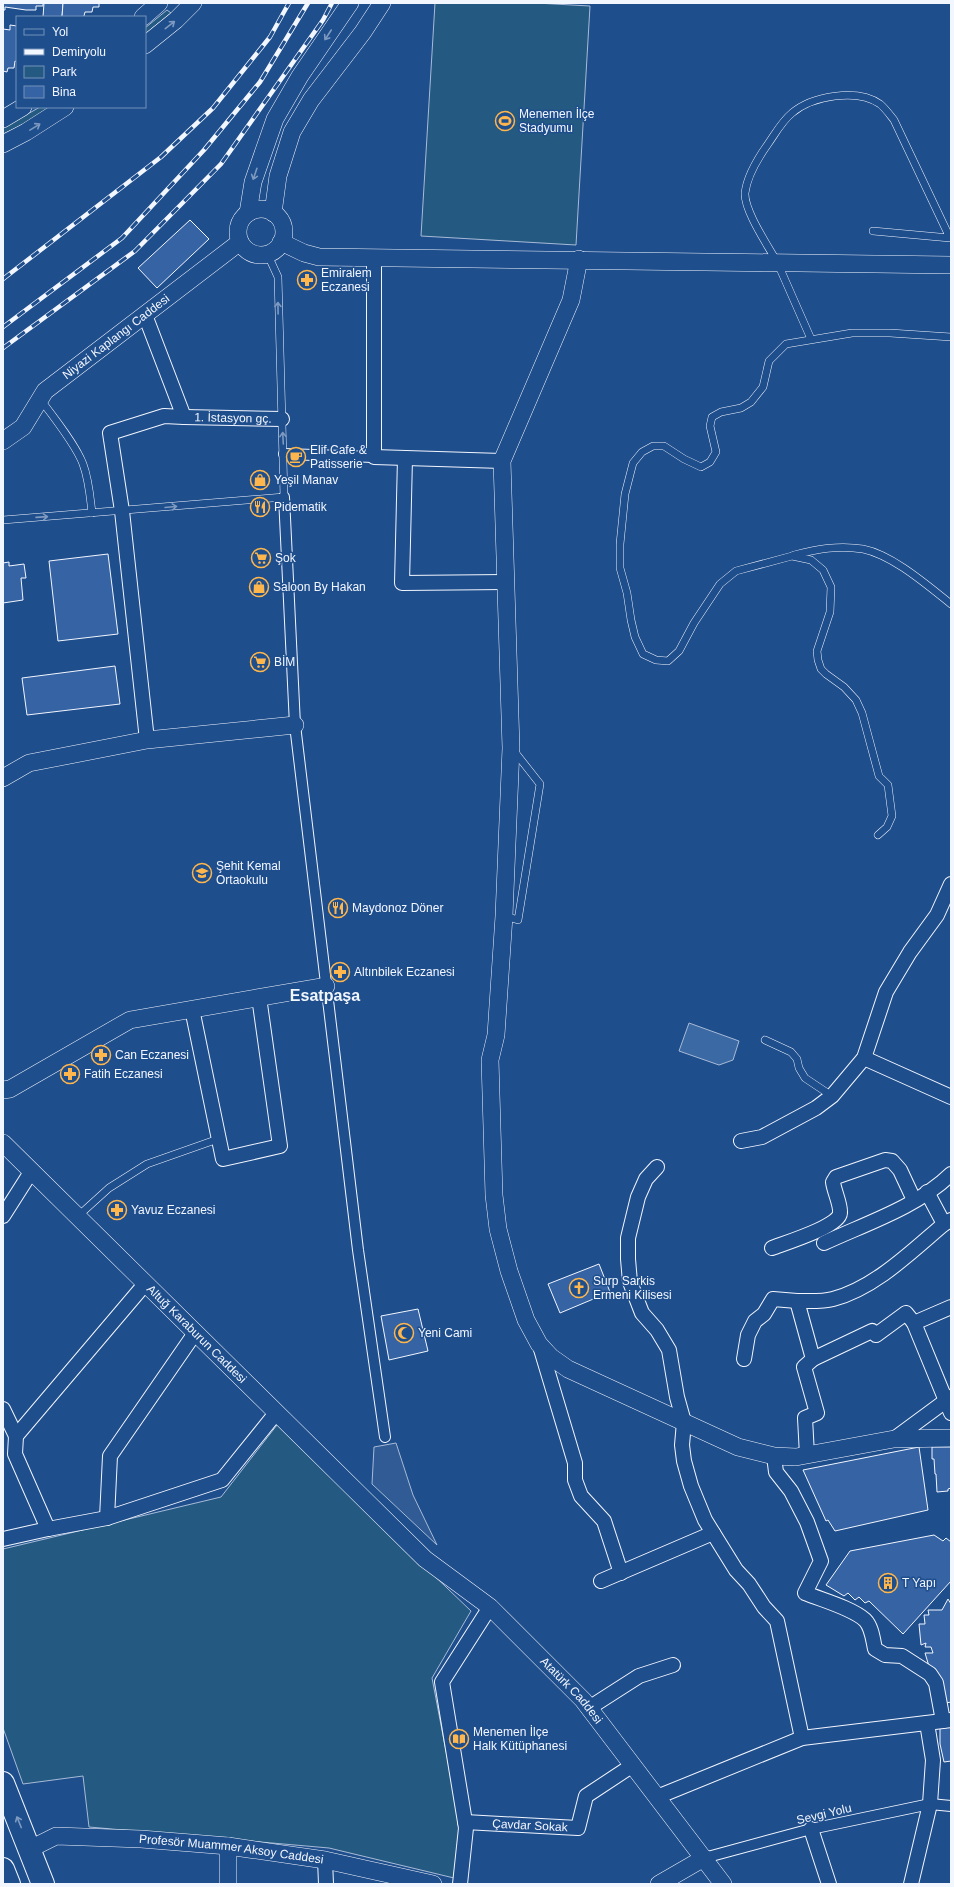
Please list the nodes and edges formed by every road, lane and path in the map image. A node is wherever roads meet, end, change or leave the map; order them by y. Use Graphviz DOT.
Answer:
graph roads {
  1 [pos="159,3"];
  2 [pos="193,3"];
  3 [pos="350,3"];
  4 [pos="372,3"];
  5 [pos="382,3"];
  6 [pos="144,16"];
  7 [pos="146,44"];
  8 [pos="21,108"];
  9 [pos="63,108"];
  10 [pos="3,119"];
  11 [pos="3,144"];
  12 [pos="261,212"];
  13 [pos="873,231"];
  14 [pos="240,242"];
  15 [pos="281,242"];
  16 [pos="267,253"];
  17 [pos="374,258"];
  18 [pos="579,259"];
  19 [pos="777,264"];
  20 [pos="951,265"];
  21 [pos="145,314"];
  22 [pos="951,337"];
  23 [pos="811,339"];
  24 [pos="40,400"];
  25 [pos="184,416"];
  26 [pos="282,419"];
  27 [pos="3,441"];
  28 [pos="284,454"];
  29 [pos="374,457"];
  30 [pos="405,458"];
  31 [pos="502,461"];
  32 [pos="284,497"];
  33 [pos="122,511"];
  34 [pos="92,513"];
  35 [pos="3,520"];
  36 [pos="792,556"];
  37 [pos="505,582"];
  38 [pos="951,604"];
  39 [pos="295,725"];
  40 [pos="147,740"];
  41 [pos="511,748"];
  42 [pos="3,778"];
  43 [pos="878,835"];
  44 [pos="951,884"];
  45 [pos="504,916"];
  46 [pos="326,986"];
  47 [pos="259,998"];
  48 [pos="192,1009"];
  49 [pos="765,1040"];
  50 [pos="864,1058"];
  51 [pos="3,1090"];
  52 [pos="832,1096"];
  53 [pos="951,1096"];
  54 [pos="218,1139"];
  55 [pos="741,1141"];
  56 [pos="3,1143"];
  57 [pos="657,1167"];
  58 [pos="31,1172"];
  59 [pos="951,1174"];
  60 [pos="927,1192"];
  61 [pos="914,1200"];
  62 [pos="3,1216"];
  63 [pos="77,1217"];
  64 [pos="947,1222"];
  65 [pos="824,1243"];
  66 [pos="772,1248"];
  67 [pos="145,1284"];
  68 [pos="797,1301"];
  69 [pos="951,1307"];
  70 [pos="914,1323"];
  71 [pos="195,1334"];
  72 [pos="539,1344"];
  73 [pos="744,1359"];
  74 [pos="813,1359"];
  75 [pos="949,1404"];
  76 [pos="3,1409"];
  77 [pos="276,1412"];
  78 [pos="684,1422"];
  79 [pos="16,1436"];
  80 [pos="385,1437"];
  81 [pos="951,1438"];
  82 [pos="894,1439"];
  83 [pos="807,1455"];
  84 [pos="774,1456"];
  85 [pos="107,1518"];
  86 [pos="390,1524"];
  87 [pos="48,1529"];
  88 [pos="713,1533"];
  89 [pos="3,1539"];
  90 [pos="621,1573"];
  91 [pos="600,1581"];
  92 [pos="490,1607"];
  93 [pos="673,1665"];
  94 [pos="589,1708"];
  95 [pos="947,1720"];
  96 [pos="927,1723"];
  97 [pos="802,1738"];
  98 [pos="633,1765"];
  99 [pos="3,1783"];
  100 [pos="657,1797"];
  101 [pos="930,1804"];
  102 [pos="951,1806"];
  103 [pos="465,1822"];
  104 [pos="811,1829"];
  105 [pos="228,1846"];
  106 [pos="30,1849"];
  107 [pos="704,1858"];
  108 [pos="325,1860"];
  109 [pos="3,1869"];
  110 [pos="9,1884"];
  111 [pos="43,1884"];
  112 [pos="228,1884"];
  113 [pos="326,1884"];
  114 [pos="433,1884"];
  115 [pos="460,1884"];
  116 [pos="659,1884"];
  117 [pos="723,1884"];
  118 [pos="829,1884"];
  119 [pos="911,1884"];
  1 -- 6 [label="street"];
  7 -- 2 [label="street, one-way"];
  3 -- 12 [label="street, one-way"];
  4 -- 12 [label="street"];
  5 -- 12 [label="street"];
  8 -- 10 [label="street"];
  11 -- 9 [label="street, one-way"];
  12 -- 14 [label="street"];
  12 -- 15 [label="street"];
  13 -- 19 [label="lane"];
  14 -- 16 [label="street"];
  14 -- 21 [label="street, Niyazi Kaplangı Caddesi"];
  15 -- 16 [label="street"];
  15 -- 17 [label="street"];
  26 -- 16 [label="lane, one-way"];
  17 -- 18 [label="street"];
  17 -- 29 [label="street"];
  18 -- 19 [label="street"];
  18 -- 31 [label="street"];
  19 -- 20 [label="street"];
  19 -- 23 [label="lane"];
  21 -- 24 [label="street, Niyazi Kaplangı Caddesi"];
  21 -- 25 [label="street, 1. İstasyon gç."];
  22 -- 23 [label="lane"];
  23 -- 36 [label="lane"];
  24 -- 27 [label="street, Niyazi Kaplangı Caddesi"];
  24 -- 34 [label="lane"];
  25 -- 26 [label="street, 1. İstasyon gç."];
  25 -- 33 [label="street, 1. İstasyon gç."];
  28 -- 26 [label="lane, one-way"];
  28 -- 29 [label="street"];
  28 -- 32 [label="lane"];
  29 -- 30 [label="street"];
  30 -- 31 [label="street"];
  30 -- 37 [label="street"];
  31 -- 37 [label="street"];
  33 -- 32 [label="lane, one-way"];
  32 -- 39 [label="street"];
  33 -- 34 [label="lane"];
  33 -- 40 [label="street"];
  35 -- 34 [label="lane, one-way"];
  36 -- 38 [label="lane"];
  36 -- 43 [label="lane"];
  37 -- 41 [label="street"];
  39 -- 40 [label="street"];
  39 -- 46 [label="street"];
  40 -- 42 [label="street"];
  41 -- 45 [label="street"];
  41 -- 45 [label="lane"];
  44 -- 50 [label="street"];
  45 -- 72 [label="street"];
  46 -- 47 [label="street"];
  46 -- 80 [label="street"];
  47 -- 48 [label="street"];
  47 -- 54 [label="street"];
  48 -- 51 [label="street"];
  48 -- 54 [label="street"];
  49 -- 52 [label="lane"];
  50 -- 52 [label="street"];
  50 -- 53 [label="street"];
  52 -- 55 [label="street"];
  54 -- 63 [label="lane"];
  56 -- 58 [label="street, Altuğ Karaburun Caddesi"];
  57 -- 78 [label="street"];
  58 -- 62 [label="street"];
  58 -- 63 [label="street, Altuğ Karaburun Caddesi"];
  59 -- 60 [label="street"];
  60 -- 61 [label="street"];
  60 -- 64 [label="street"];
  61 -- 65 [label="street"];
  61 -- 66 [label="street"];
  63 -- 67 [label="street, Altuğ Karaburun Caddesi"];
  64 -- 68 [label="street"];
  67 -- 71 [label="street, Altuğ Karaburun Caddesi"];
  67 -- 79 [label="street"];
  68 -- 73 [label="street"];
  68 -- 74 [label="street"];
  69 -- 70 [label="street"];
  70 -- 74 [label="street"];
  70 -- 75 [label="street"];
  71 -- 77 [label="street, Altuğ Karaburun Caddesi"];
  71 -- 85 [label="street"];
  72 -- 78 [label="street"];
  72 -- 90 [label="street"];
  74 -- 83 [label="street"];
  75 -- 82 [label="street"];
  76 -- 79 [label="street"];
  77 -- 85 [label="street"];
  77 -- 86 [label="street, Altuğ Karaburun Caddesi"];
  78 -- 84 [label="street"];
  78 -- 88 [label="street"];
  79 -- 87 [label="street"];
  81 -- 82 [label="street"];
  82 -- 83 [label="street"];
  83 -- 84 [label="street"];
  84 -- 95 [label="street"];
  85 -- 87 [label="street"];
  86 -- 92 [label="street, Atatürk Caddesi"];
  87 -- 89 [label="street"];
  88 -- 90 [label="street"];
  88 -- 97 [label="street"];
  90 -- 91 [label="street"];
  92 -- 94 [label="street, Atatürk Caddesi"];
  92 -- 103 [label="street"];
  93 -- 94 [label="street"];
  94 -- 98 [label="street, Atatürk Caddesi"];
  95 -- 96 [label="street"];
  96 -- 97 [label="street"];
  96 -- 101 [label="street"];
  97 -- 100 [label="street"];
  98 -- 100 [label="street, Atatürk Caddesi"];
  98 -- 103 [label="street, Çavdar Sokak"];
  106 -- 99 [label="highway, one-way"];
  100 -- 107 [label="street, Atatürk Caddesi"];
  101 -- 102 [label="street, Sevgi Yolu"];
  101 -- 104 [label="street, Sevgi Yolu"];
  101 -- 119 [label="street"];
  103 -- 115 [label="street"];
  104 -- 107 [label="street, Sevgi Yolu"];
  104 -- 118 [label="street"];
  105 -- 106 [label="street, Profesör Muammer Aksoy Caddesi"];
  105 -- 108 [label="street, Profesör Muammer Aksoy Caddesi"];
  105 -- 112 [label="street"];
  106 -- 111 [label="highway"];
  107 -- 116 [label="street"];
  107 -- 117 [label="street, Atatürk Caddesi"];
  108 -- 113 [label="street"];
  108 -- 114 [label="street, Profesör Muammer Aksoy Caddesi"];
  109 -- 110 [label="highway"];
}
